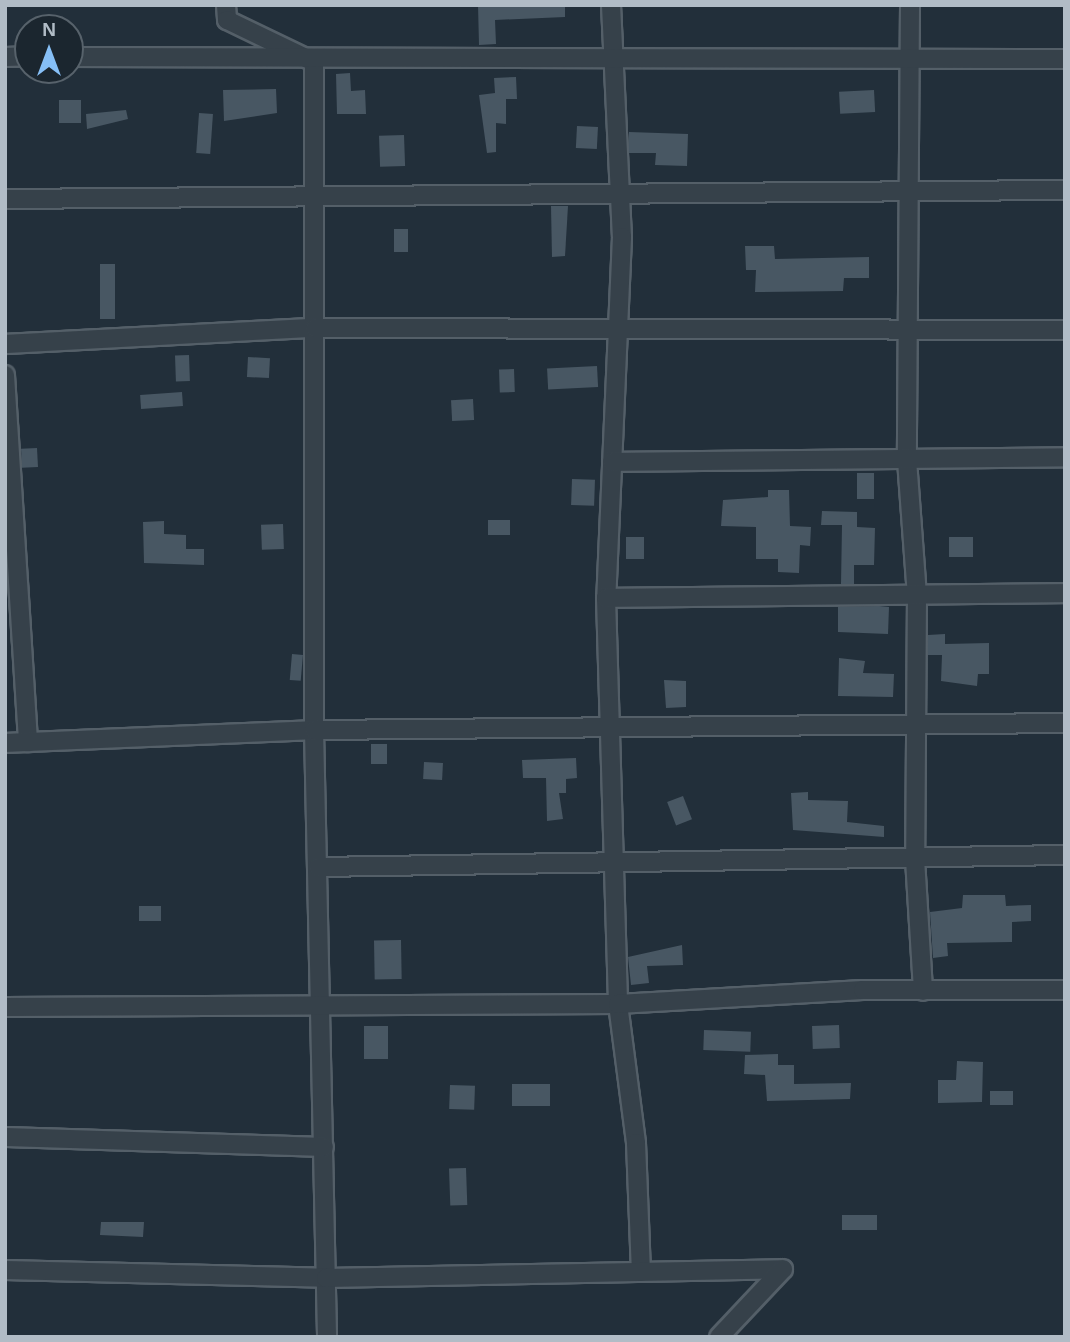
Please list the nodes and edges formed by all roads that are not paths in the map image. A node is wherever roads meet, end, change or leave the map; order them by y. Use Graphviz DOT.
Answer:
graph roads {
  1 [pos="226,5"];
  2 [pos="611,5"];
  3 [pos="910,5"];
  4 [pos="84,57"];
  5 [pos="1065,59"];
  6 [pos="908,60"];
  7 [pos="614,61"];
  8 [pos="314,62"];
  9 [pos="1065,190"];
  10 [pos="908,191"];
  11 [pos="621,194"];
  12 [pos="5,199"];
  13 [pos="316,200"];
  14 [pos="618,327"];
  15 [pos="315,328"];
  16 [pos="908,328"];
  17 [pos="1065,330"];
  18 [pos="5,344"];
  19 [pos="5,376"];
  20 [pos="1065,457"];
  21 [pos="907,460"];
  22 [pos="612,462"];
  23 [pos="1065,593"];
  24 [pos="916,595"];
  25 [pos="606,598"];
  26 [pos="1065,723"];
  27 [pos="916,726"];
  28 [pos="612,727"];
  29 [pos="314,730"];
  30 [pos="28,742"];
  31 [pos="5,743"];
  32 [pos="1065,855"];
  33 [pos="915,859"];
  34 [pos="616,865"];
  35 [pos="318,867"];
  36 [pos="1065,989"];
  37 [pos="923,991"];
  38 [pos="322,1003"];
  39 [pos="618,1004"];
  40 [pos="5,1007"];
  41 [pos="5,1137"];
  42 [pos="324,1147"];
  43 [pos="5,1270"];
  44 [pos="641,1272"];
  45 [pos="326,1278"];
  46 [pos="327,1337"];
  47 [pos="719,1337"];
  1 -- 8 [label="street"];
  2 -- 7 [label="street"];
  3 -- 6 [label="street"];
  4 -- 8 [label="street"];
  5 -- 6 [label="street"];
  6 -- 7 [label="street"];
  6 -- 10 [label="street"];
  7 -- 8 [label="street"];
  7 -- 11 [label="street"];
  8 -- 13 [label="street"];
  9 -- 10 [label="street"];
  10 -- 11 [label="street"];
  10 -- 16 [label="street"];
  11 -- 13 [label="street"];
  11 -- 14 [label="street"];
  12 -- 13 [label="street"];
  13 -- 15 [label="street"];
  14 -- 15 [label="street"];
  14 -- 16 [label="street"];
  14 -- 22 [label="street"];
  15 -- 18 [label="street"];
  15 -- 29 [label="street"];
  16 -- 17 [label="street"];
  16 -- 21 [label="street"];
  19 -- 30 [label="street"];
  20 -- 21 [label="street"];
  21 -- 22 [label="street"];
  21 -- 24 [label="street"];
  22 -- 25 [label="street"];
  23 -- 24 [label="street"];
  24 -- 25 [label="street"];
  24 -- 27 [label="street"];
  25 -- 28 [label="street"];
  26 -- 27 [label="street"];
  27 -- 28 [label="street"];
  27 -- 33 [label="street"];
  28 -- 29 [label="street"];
  28 -- 34 [label="street"];
  29 -- 30 [label="street"];
  29 -- 35 [label="street"];
  30 -- 31 [label="street"];
  32 -- 33 [label="street"];
  33 -- 34 [label="street"];
  33 -- 37 [label="street"];
  34 -- 35 [label="street"];
  34 -- 39 [label="street"];
  35 -- 38 [label="street"];
  36 -- 37 [label="street"];
  37 -- 39 [label="street"];
  38 -- 39 [label="street"];
  38 -- 40 [label="street"];
  38 -- 42 [label="street"];
  39 -- 44 [label="street"];
  41 -- 42 [label="street"];
  42 -- 45 [label="street"];
  43 -- 45 [label="street"];
  44 -- 45 [label="street"];
  44 -- 47 [label="street"];
  45 -- 46 [label="street"];
}
